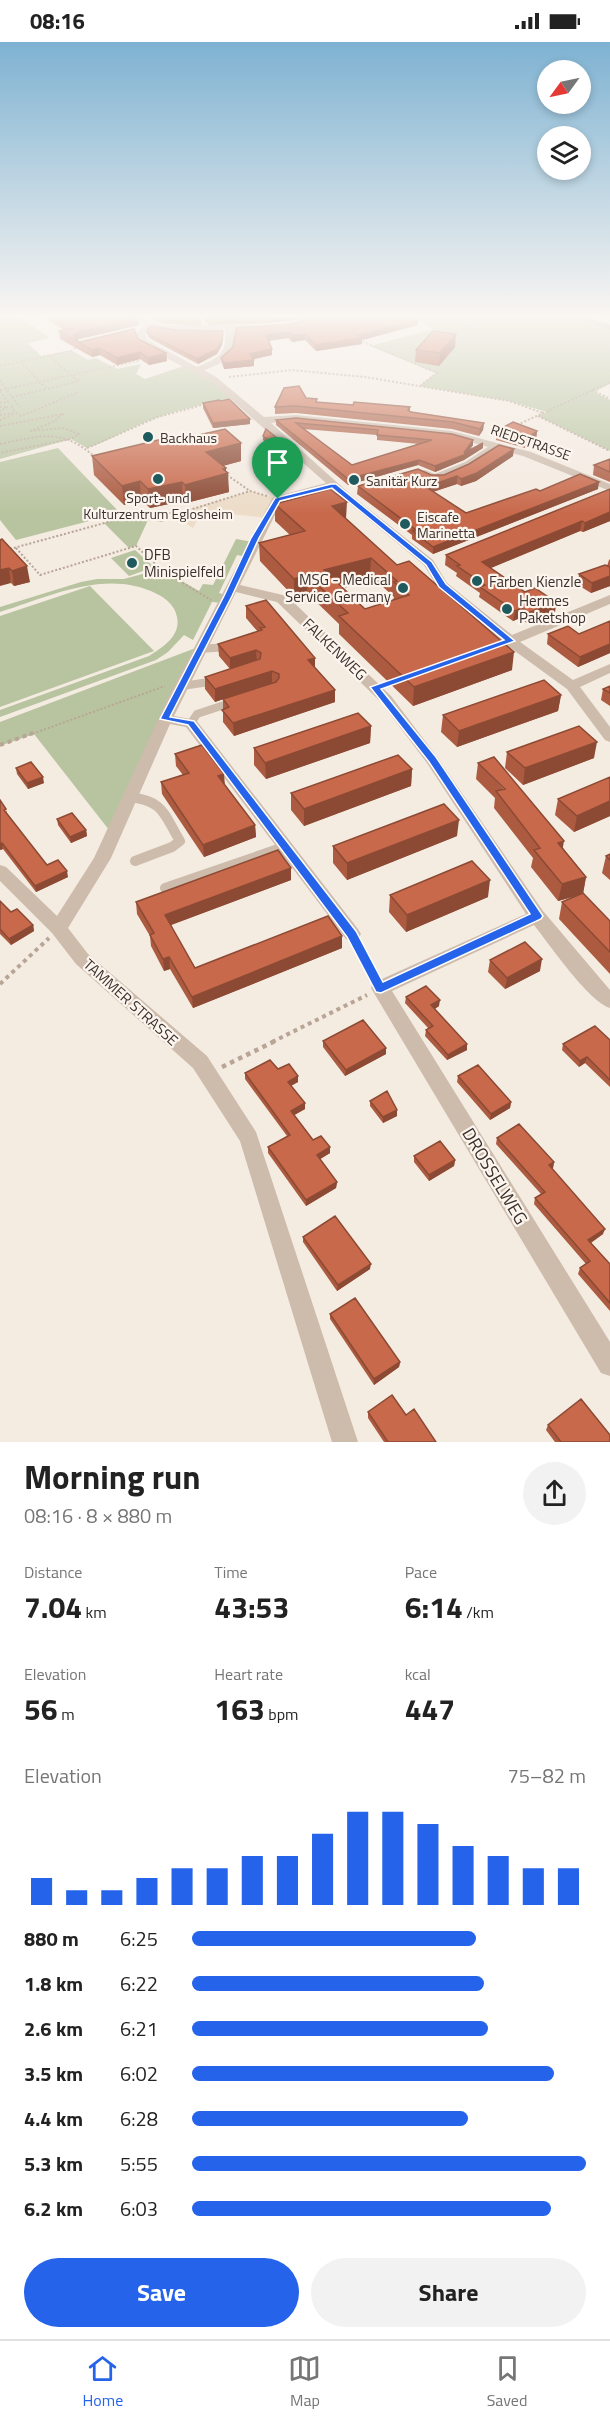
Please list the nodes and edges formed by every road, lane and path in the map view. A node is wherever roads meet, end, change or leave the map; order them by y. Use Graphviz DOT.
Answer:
graph roads {
  1 [pos="2,383"];
  2 [pos="34,383"];
  3 [pos="41,383"];
  4 [pos="70,383"];
  5 [pos="218,383"];
  6 [pos="404,383"];
  7 [pos="423,383"];
  8 [pos="607,383"];
  9 [pos="420,386"];
  10 [pos="6,389"];
  11 [pos="47,389"];
  12 [pos="592,390"];
  13 [pos="0,391"];
  14 [pos="79,392"];
  15 [pos="12,397"];
  16 [pos="234,397"];
  17 [pos="610,399"];
  18 [pos="8,402"];
  19 [pos="10,407"];
  20 [pos="20,407"];
  21 [pos="0,410"];
  22 [pos="16,412"];
  23 [pos="543,413"];
  24 [pos="21,416"];
  25 [pos="538,416"];
  26 [pos="0,420"];
  27 [pos="261,420"];
  28 [pos="32,421"];
  29 [pos="0,426"];
  30 [pos="43,427"];
  31 [pos="511,427"];
  32 [pos="31,431"];
  33 [pos="37,435"];
  34 [pos="71,439"];
  35 [pos="0,444"];
  36 [pos="498,445"];
  37 [pos="87,448"];
  38 [pos="610,451"];
  39 [pos="0,453"];
  40 [pos="98,459"];
  41 [pos="223,473"];
  42 [pos="408,473"];
  43 [pos="343,489"];
  44 [pos="250,491"];
  45 [pos="606,492"];
  46 [pos="278,499"];
  47 [pos="141,513"];
  48 [pos="164,519"];
  49 [pos="16,548"];
  50 [pos="6,550"];
  51 [pos="373,578"];
  52 [pos="232,587"];
  53 [pos="341,588"];
  54 [pos="320,594"];
  55 [pos="610,598"];
  56 [pos="224,603"];
  57 [pos="287,604"];
  58 [pos="510,641"];
  59 [pos="243,643"];
  60 [pos="199,649"];
  61 [pos="610,668"];
  62 [pos="223,678"];
  63 [pos="167,685"];
  64 [pos="183,686"];
  65 [pos="572,686"];
  66 [pos="242,700"];
  67 [pos="165,719"];
  68 [pos="191,723"];
  69 [pos="610,737"];
  70 [pos="0,745"];
  71 [pos="129,797"];
  72 [pos="287,846"];
  73 [pos="135,861"];
  74 [pos="0,871"];
  75 [pos="165,888"];
  76 [pos="537,916"];
  77 [pos="58,928"];
  78 [pos="352,934"];
  79 [pos="1,983"];
  80 [pos="381,988"];
  81 [pos="610,1001"];
  82 [pos="207,1074"];
  83 [pos="610,1364"];
  84 [pos="345,1442"];
  1 -- 10 [label="path"];
  2 -- 10 [label="path"];
  3 -- 11 [label="path"];
  4 -- 11 [label="path"];
  5 -- 16 [label="street"];
  6 -- 9 [label="path"];
  7 -- 9 [label="path"];
  8 -- 12 [label="path"];
  9 -- 23 [label="path"];
  10 -- 13 [label="path"];
  10 -- 15 [label="path"];
  11 -- 15 [label="path"];
  12 -- 17 [label="path"];
  12 -- 23 [label="path"];
  13 -- 18 [label="path"];
  14 -- 24 [label="path"];
  15 -- 20 [label="path"];
  16 -- 27 [label="street"];
  16 -- 37 [label="path"];
  18 -- 19 [label="path"];
  18 -- 21 [label="path"];
  19 -- 21 [label="path"];
  19 -- 22 [label="path"];
  21 -- 22 [label="path"];
  22 -- 24 [label="path"];
  22 -- 26 [label="path"];
  23 -- 25 [label="path"];
  24 -- 28 [label="path"];
  25 -- 31 [label="path"];
  25 -- 38 [label="path"];
  27 -- 36 [label="street, RIEDSTRASSE"];
  27 -- 43 [label="street"];
  28 -- 29 [label="path"];
  28 -- 30 [label="path"];
  28 -- 30 [label="path"];
  30 -- 32 [label="path"];
  32 -- 33 [label="path"];
  32 -- 34 [label="path"];
  33 -- 34 [label="path"];
  33 -- 35 [label="path"];
  34 -- 37 [label="path"];
  34 -- 39 [label="path"];
  36 -- 42 [label="street"];
  36 -- 45 [label="street, RIEDSTRASSE"];
  37 -- 40 [label="path"];
  41 -- 44 [label="path"];
  43 -- 46 [label="street"];
  43 -- 58 [label="street"];
  44 -- 46 [label="path"];
  44 -- 47 [label="path"];
  46 -- 52 [label="street"];
  47 -- 48 [label="path"];
  47 -- 49 [label="path"];
  49 -- 50 [label="path"];
  49 -- 56 [label="path"];
  51 -- 53 [label="path"];
  52 -- 56 [label="street"];
  52 -- 57 [label="street, FALKENWEG"];
  54 -- 57 [label="path"];
  55 -- 58 [label="street"];
  56 -- 60 [label="street"];
  57 -- 76 [label="street, FALKENWEG"];
  58 -- 65 [label="street"];
  59 -- 60 [label="lane"];
  60 -- 64 [label="street"];
  61 -- 65 [label="street"];
  62 -- 64 [label="lane"];
  63 -- 70 [label="path"];
  64 -- 67 [label="street"];
  65 -- 69 [label="street"];
  66 -- 68 [label="lane"];
  67 -- 68 [label="street"];
  67 -- 71 [label="street"];
  68 -- 72 [label="street"];
  71 -- 73 [label="lane"];
  71 -- 77 [label="street"];
  72 -- 75 [label="lane"];
  72 -- 78 [label="street"];
  74 -- 77 [label="street, TAMMER STRASSE"];
  76 -- 80 [label="street"];
  76 -- 81 [label="street, FALKENWEG"];
  77 -- 79 [label="path"];
  77 -- 82 [label="street, TAMMER STRASSE"];
  78 -- 80 [label="path"];
  80 -- 82 [label="path"];
  80 -- 83 [label="street, DROSSELWEG"];
  82 -- 84 [label="street, TAMMER STRASSE"];
}
